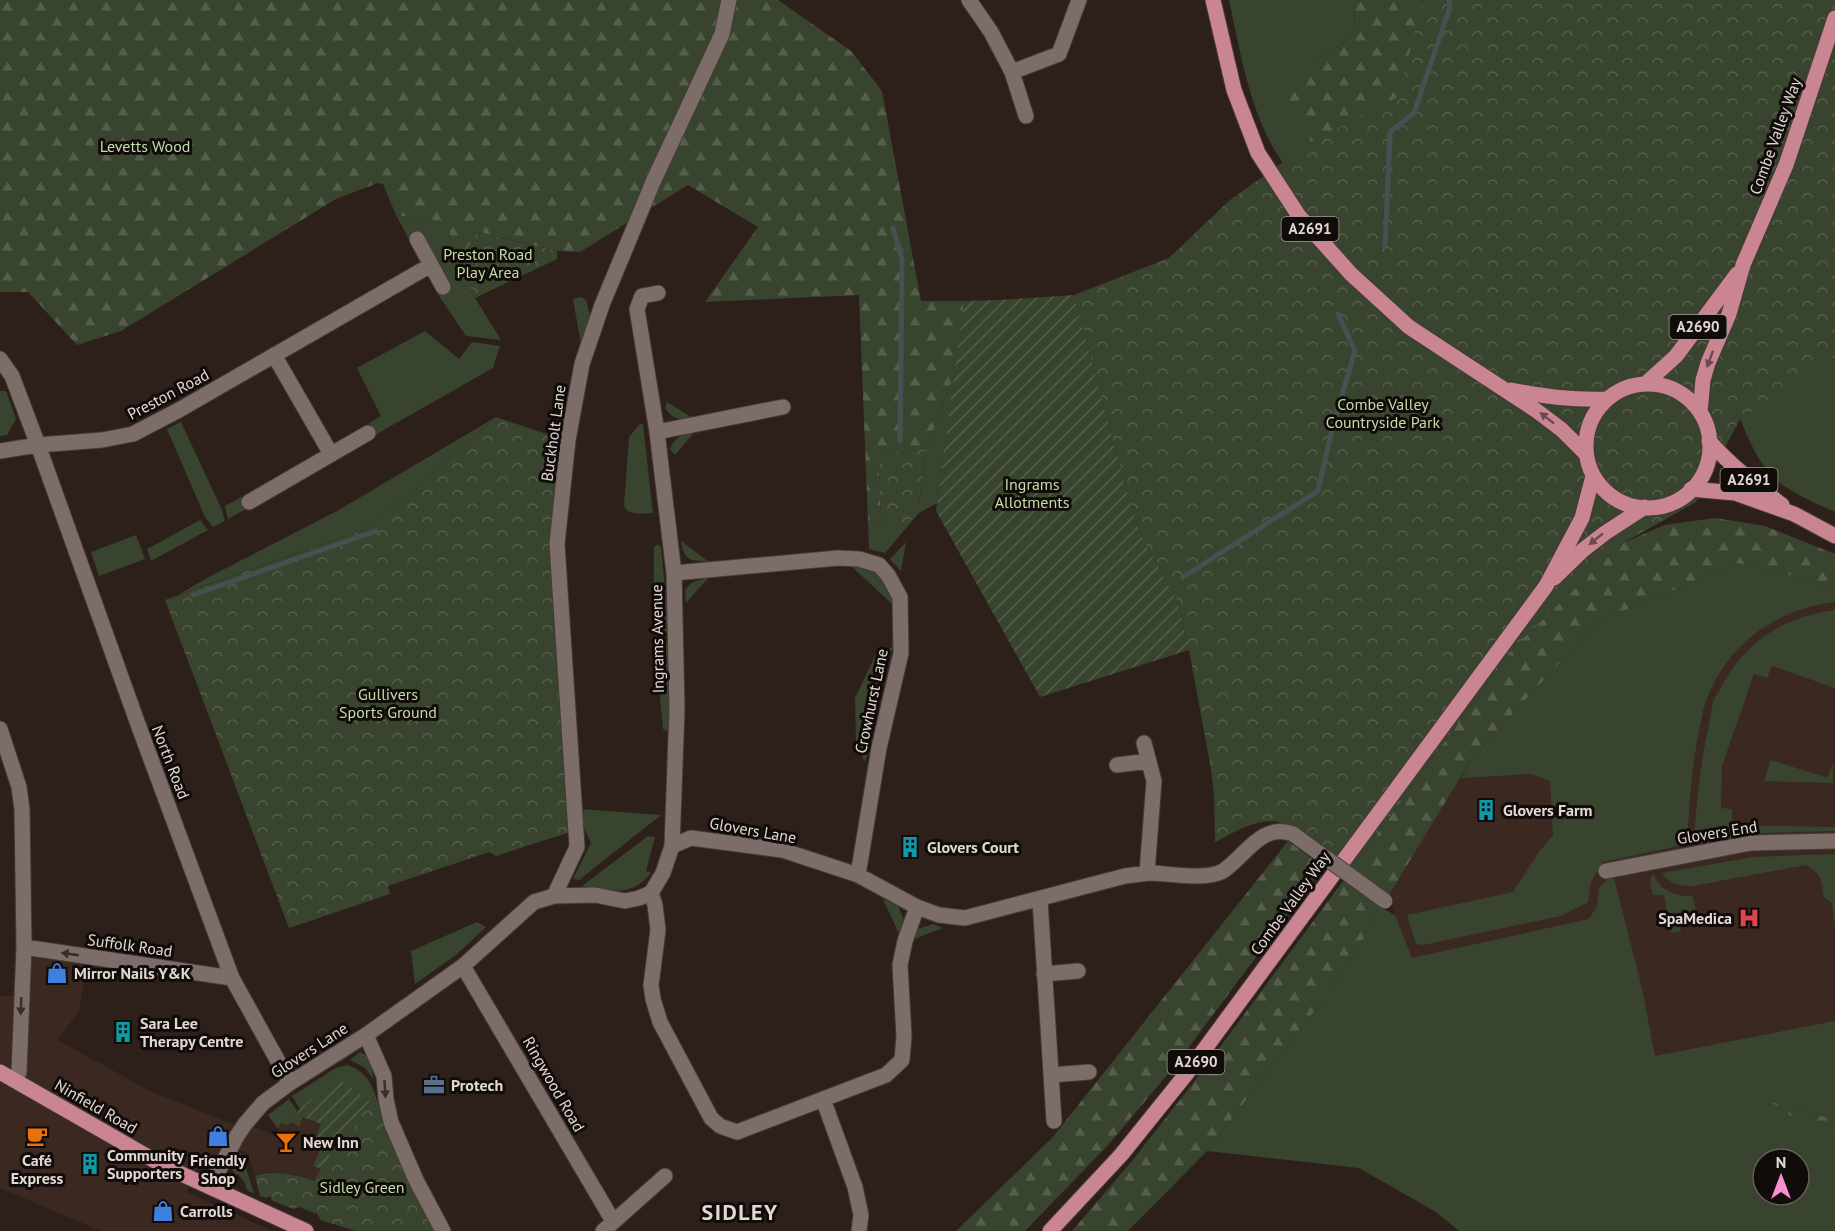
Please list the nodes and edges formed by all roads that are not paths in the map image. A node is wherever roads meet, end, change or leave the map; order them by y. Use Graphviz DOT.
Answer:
graph roads {
  1 [pos="729,0"];
  2 [pos="969,0"];
  3 [pos="1079,0"];
  4 [pos="1213,0"];
  5 [pos="1835,18"];
  6 [pos="1012,72"];
  7 [pos="1026,116"];
  8 [pos="417,240"];
  9 [pos="431,265"];
  10 [pos="1743,265"];
  11 [pos="443,287"];
  12 [pos="658,293"];
  13 [pos="274,355"];
  14 [pos="0,359"];
  15 [pos="1646,384"];
  16 [pos="1502,388"];
  17 [pos="1607,399"];
  18 [pos="783,407"];
  19 [pos="1700,412"];
  20 [pos="657,432"];
  21 [pos="368,433"];
  22 [pos="1709,441"];
  23 [pos="38,446"];
  24 [pos="0,451"];
  25 [pos="331,454"];
  26 [pos="1586,454"];
  27 [pos="1593,476"];
  28 [pos="1691,489"];
  29 [pos="249,502"];
  30 [pos="1645,507"];
  31 [pos="1794,514"];
  32 [pos="1835,536"];
  33 [pos="674,573"];
  34 [pos="1546,586"];
  35 [pos="0,729"];
  36 [pos="1144,743"];
  37 [pos="1149,761"];
  38 [pos="1117,765"];
  39 [pos="1835,840"];
  40 [pos="672,846"];
  41 [pos="1606,871"];
  42 [pos="1147,873"];
  43 [pos="858,875"];
  44 [pos="651,892"];
  45 [pos="554,896"];
  46 [pos="1040,900"];
  47 [pos="1385,901"];
  48 [pos="917,907"];
  49 [pos="24,947"];
  50 [pos="463,966"];
  51 [pos="1078,971"];
  52 [pos="1044,974"];
  53 [pos="232,978"];
  54 [pos="366,1035"];
  55 [pos="0,1072"];
  56 [pos="1089,1072"];
  57 [pos="1051,1076"];
  58 [pos="14,1080"];
  59 [pos="291,1083"];
  60 [pos="823,1099"];
  61 [pos="1054,1121"];
  62 [pos="665,1176"];
  63 [pos="210,1187"];
  64 [pos="608,1226"];
  65 [pos="306,1231"];
  66 [pos="443,1231"];
  67 [pos="859,1231"];
  68 [pos="1050,1231"];
  1 -- 45 [label="street, Buckholt Lane"];
  2 -- 6 [label="street"];
  3 -- 6 [label="street"];
  4 -- 16 [label="main road, A2691"];
  5 -- 10 [label="main road, Combe Valley Way / A2690"];
  6 -- 7 [label="street"];
  8 -- 9 [label="street"];
  9 -- 11 [label="street"];
  9 -- 13 [label="street, Preston Road"];
  10 -- 15 [label="main road, Combe Valley Way / A2690"];
  10 -- 19 [label="main road, Combe Valley Way / A2690, one-way"];
  12 -- 20 [label="street, Ingrams Avenue"];
  13 -- 23 [label="street, Preston Road"];
  13 -- 25 [label="street"];
  14 -- 23 [label="street, North Road"];
  15 -- 17 [label="main road"];
  15 -- 19 [label="main road"];
  16 -- 17 [label="main road, A2691"];
  26 -- 16 [label="main road, A2691, one-way"];
  17 -- 26 [label="main road"];
  18 -- 20 [label="street"];
  19 -- 22 [label="main road"];
  20 -- 33 [label="street, Ingrams Avenue"];
  21 -- 25 [label="street"];
  22 -- 28 [label="main road"];
  22 -- 31 [label="main road, A2691"];
  23 -- 24 [label="street, Preston Road"];
  23 -- 53 [label="street, North Road"];
  25 -- 29 [label="street"];
  26 -- 27 [label="main road"];
  27 -- 30 [label="main road"];
  27 -- 34 [label="main road, Combe Valley Way / A2690"];
  28 -- 30 [label="main road"];
  28 -- 31 [label="main road, A2691"];
  30 -- 34 [label="main road, Combe Valley Way / A2690, one-way"];
  31 -- 32 [label="main road, A2691"];
  33 -- 40 [label="street, Ingrams Avenue"];
  33 -- 43 [label="street, Crowhurst Lane"];
  34 -- 68 [label="main road, Combe Valley Way / A2690"];
  35 -- 49 [label="street"];
  36 -- 37 [label="street"];
  37 -- 38 [label="street"];
  37 -- 42 [label="street"];
  39 -- 41 [label="street, Glovers End"];
  40 -- 43 [label="street, Glovers Lane"];
  40 -- 44 [label="street"];
  42 -- 46 [label="street, Glovers Lane"];
  42 -- 47 [label="street, Glovers Lane, bridge"];
  43 -- 48 [label="street, Glovers Lane"];
  44 -- 45 [label="street, Glovers Lane"];
  44 -- 60 [label="street"];
  45 -- 50 [label="street, Glovers Lane"];
  46 -- 48 [label="street, Glovers Lane"];
  46 -- 52 [label="street"];
  48 -- 60 [label="street"];
  53 -- 49 [label="street, Suffolk Road, one-way"];
  49 -- 58 [label="street, one-way"];
  50 -- 54 [label="street, Glovers Lane"];
  50 -- 64 [label="street, Ringwood Road"];
  51 -- 52 [label="street"];
  52 -- 57 [label="street"];
  53 -- 59 [label="street, North Road"];
  54 -- 59 [label="street, Glovers Lane"];
  54 -- 66 [label="street, one-way"];
  55 -- 58 [label="main road, Ninfield Road"];
  56 -- 57 [label="street"];
  57 -- 61 [label="street"];
  58 -- 63 [label="main road, Ninfield Road"];
  59 -- 63 [label="street, Glovers Lane"];
  60 -- 67 [label="street"];
  62 -- 64 [label="street"];
  63 -- 65 [label="main road, Ninfield Road"];
}
